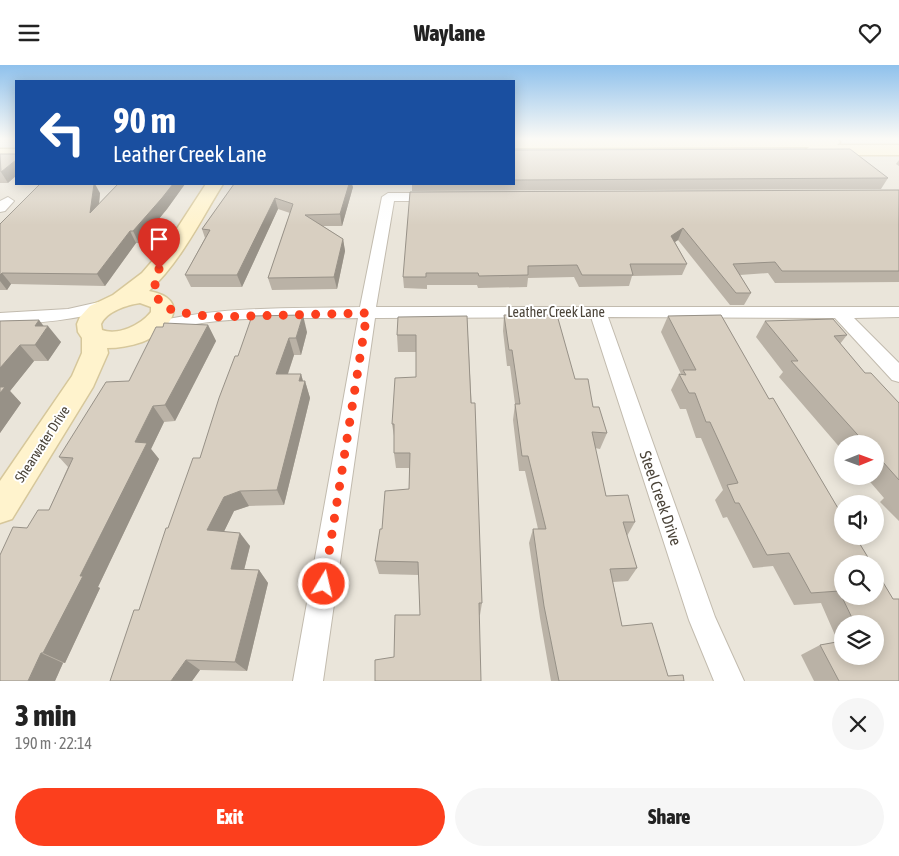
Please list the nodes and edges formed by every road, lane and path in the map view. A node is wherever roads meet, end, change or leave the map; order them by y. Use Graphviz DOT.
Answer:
graph roads {
  1 [pos="213,185"];
  2 [pos="447,197"];
  3 [pos="159,269"];
  4 [pos="160,302"];
  5 [pos="113,303"];
  6 [pos="899,311"];
  7 [pos="598,312"];
  8 [pos="367,313"];
  9 [pos="839,313"];
  10 [pos="213,317"];
  11 [pos="41,318"];
  12 [pos="0,319"];
  13 [pos="141,333"];
  14 [pos="92,334"];
  15 [pos="899,375"];
  16 [pos="84,380"];
  17 [pos="0,508"];
  18 [pos="308,681"];
  19 [pos="729,681"];
  1 -- 3 [label="main road"];
  2 -- 8 [label="street"];
  3 -- 4 [label="main road"];
  3 -- 5 [label="street"];
  4 -- 5 [label="main road"];
  4 -- 10 [label="street, Leather Creek Lane"];
  4 -- 13 [label="main road, Shearwater Drive"];
  5 -- 11 [label="street"];
  5 -- 14 [label="main road"];
  6 -- 9 [label="street, Leather Creek Lane"];
  7 -- 8 [label="street, Leather Creek Lane"];
  7 -- 9 [label="street, Leather Creek Lane"];
  7 -- 19 [label="street, Steel Creek Drive"];
  8 -- 10 [label="street, Leather Creek Lane"];
  8 -- 18 [label="street"];
  9 -- 15 [label="street"];
  10 -- 13 [label="street, Leather Creek Lane"];
  11 -- 12 [label="street"];
  11 -- 14 [label="street"];
  13 -- 14 [label="main road"];
  13 -- 16 [label="main road, Shearwater Drive"];
  14 -- 16 [label="main road, Shearwater Drive"];
  16 -- 17 [label="main road, Shearwater Drive"];
}
